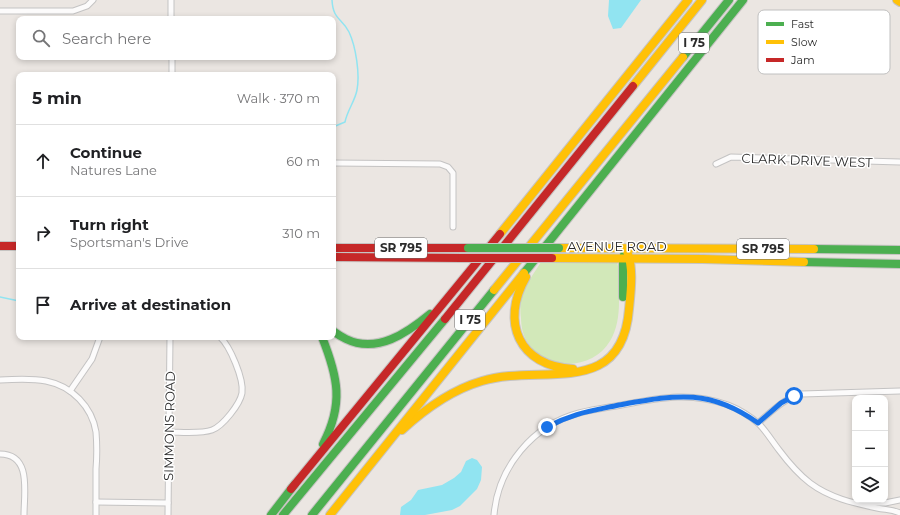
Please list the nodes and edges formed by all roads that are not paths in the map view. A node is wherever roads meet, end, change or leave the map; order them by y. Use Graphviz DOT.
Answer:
graph roads {
  1 [pos="93,0"];
  2 [pos="171,0"];
  3 [pos="688,0"];
  4 [pos="702,0"];
  5 [pos="729,0"];
  6 [pos="743,0"];
  7 [pos="751,0"];
  8 [pos="898,0"];
  9 [pos="900,2"];
  10 [pos="0,11"];
  11 [pos="171,16"];
  12 [pos="729,18"];
  13 [pos="172,60"];
  14 [pos="172,72"];
  15 [pos="900,162"];
  16 [pos="336,163"];
  17 [pos="716,164"];
  18 [pos="453,226"];
  19 [pos="558,230"];
  20 [pos="0,246"];
  21 [pos="16,246"];
  22 [pos="336,248"];
  23 [pos="626,249"];
  24 [pos="900,250"];
  25 [pos="336,257"];
  26 [pos="627,258"];
  27 [pos="900,259"];
  28 [pos="837,263"];
  29 [pos="900,264"];
  30 [pos="900,270"];
  31 [pos="449,296"];
  32 [pos="336,333"];
  33 [pos="99,340"];
  34 [pos="170,340"];
  35 [pos="222,340"];
  36 [pos="323,340"];
  37 [pos="0,380"];
  38 [pos="70,391"];
  39 [pos="900,391"];
  40 [pos="891,392"];
  41 [pos="900,396"];
  42 [pos="758,423"];
  43 [pos="169,432"];
  44 [pos="379,452"];
  45 [pos="0,454"];
  46 [pos="291,489"];
  47 [pos="900,500"];
  48 [pos="96,502"];
  49 [pos="849,502"];
  50 [pos="168,503"];
  51 [pos="900,513"];
  52 [pos="24,515"];
  53 [pos="96,515"];
  54 [pos="168,515"];
  55 [pos="272,515"];
  56 [pos="283,515"];
  57 [pos="312,515"];
  58 [pos="330,515"];
  59 [pos="494,515"];
  1 -- 10 [label="street"];
  2 -- 11 [label="street"];
  3 -- 31 [label="main road"];
  4 -- 56 [label="main road, I 75"];
  5 -- 57 [label="main road, I 75"];
  6 -- 12 [label="main road"];
  7 -- 12 [label="main road"];
  8 -- 9 [label="main road"];
  12 -- 19 [label="main road"];
  13 -- 14 [label="street"];
  15 -- 17 [label="street, CLARK DRIVE WEST"];
  16 -- 18 [label="street"];
  19 -- 26 [label="main road"];
  19 -- 44 [label="main road"];
  20 -- 21 [label="main road"];
  22 -- 23 [label="main road, AVENUE ROAD / SR 795, bridge"];
  23 -- 24 [label="main road, AVENUE ROAD / SR 795"];
  23 -- 26 [label="main road"];
  25 -- 26 [label="main road, AVENUE ROAD / SR 795, bridge"];
  26 -- 28 [label="main road, AVENUE ROAD / SR 795"];
  26 -- 44 [label="main road"];
  27 -- 28 [label="main road"];
  28 -- 29 [label="main road, AVENUE ROAD / SR 795"];
  28 -- 30 [label="main road"];
  31 -- 32 [label="main road"];
  31 -- 46 [label="main road"];
  33 -- 38 [label="street"];
  34 -- 43 [label="street, SIMMONS ROAD"];
  35 -- 43 [label="street"];
  36 -- 46 [label="main road"];
  37 -- 38 [label="street"];
  38 -- 48 [label="street"];
  39 -- 40 [label="street"];
  40 -- 41 [label="street"];
  40 -- 42 [label="street"];
  42 -- 49 [label="street"];
  42 -- 59 [label="street"];
  43 -- 50 [label="street, SIMMONS ROAD"];
  44 -- 58 [label="main road"];
  45 -- 52 [label="street"];
  46 -- 55 [label="main road"];
  47 -- 49 [label="street"];
  48 -- 50 [label="street"];
  48 -- 53 [label="street"];
  49 -- 51 [label="street"];
  50 -- 54 [label="street, SIMMONS ROAD"];
}
